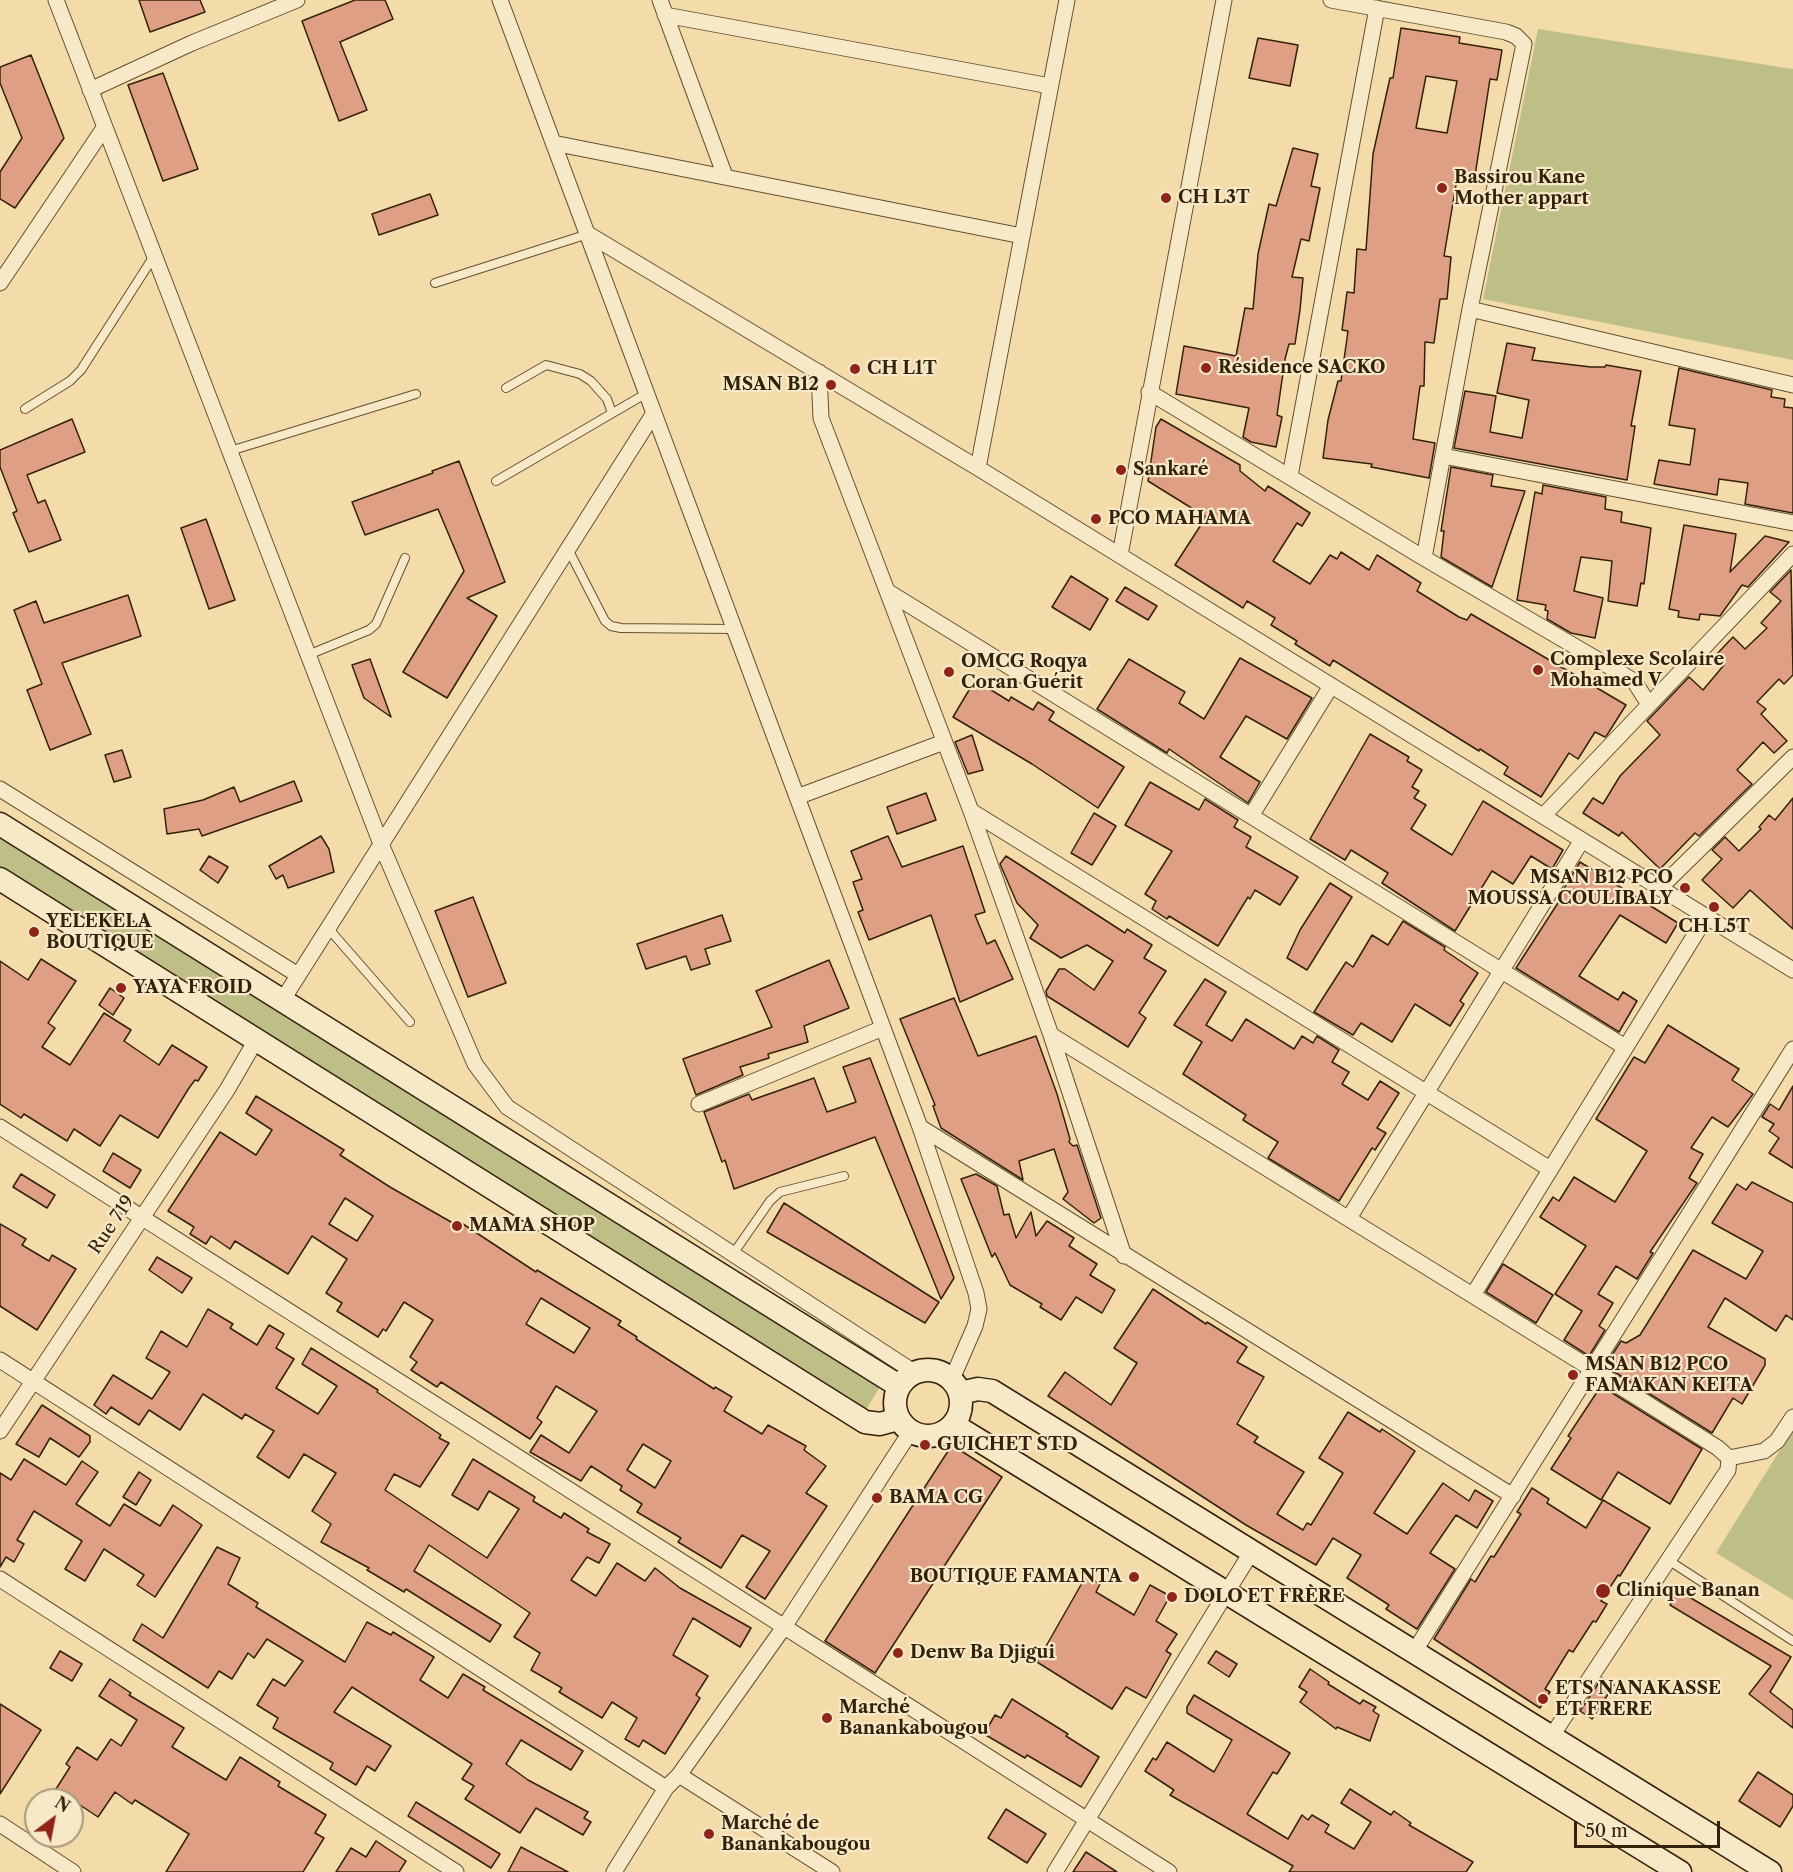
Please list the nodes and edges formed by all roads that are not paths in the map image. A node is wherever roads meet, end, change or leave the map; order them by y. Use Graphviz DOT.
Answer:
graph roads {
  1 [pos="56,0"];
  2 [pos="297,0"];
  3 [pos="500,0"];
  4 [pos="1067,0"];
  5 [pos="1224,0"];
  6 [pos="1332,0"];
  7 [pos="663,7"];
  8 [pos="1377,8"];
  9 [pos="1050,86"];
  10 [pos="90,90"];
  11 [pos="104,128"];
  12 [pos="554,143"];
  13 [pos="725,176"];
  14 [pos="588,234"];
  15 [pos="1022,236"];
  16 [pos="154,256"];
  17 [pos="0,283"];
  18 [pos="435,283"];
  19 [pos="1470,309"];
  20 [pos="819,372"];
  21 [pos="1793,385"];
  22 [pos="506,388"];
  23 [pos="1149,392"];
  24 [pos="647,393"];
  25 [pos="416,394"];
  26 [pos="25,410"];
  27 [pos="612,413"];
  28 [pos="654,413"];
  29 [pos="230,452"];
  30 [pos="1443,456"];
  31 [pos="978,468"];
  32 [pos="1290,476"];
  33 [pos="496,481"];
  34 [pos="1793,523"];
  35 [pos="568,549"];
  36 [pos="1793,554"];
  37 [pos="1120,555"];
  38 [pos="405,558"];
  39 [pos="1424,558"];
  40 [pos="890,593"];
  41 [pos="734,629"];
  42 [pos="309,655"];
  43 [pos="1331,686"];
  44 [pos="1648,703"];
  45 [pos="944,742"];
  46 [pos="1793,757"];
  47 [pos="0,789"];
  48 [pos="797,796"];
  49 [pos="971,811"];
  50 [pos="1251,816"];
  51 [pos="1543,816"];
  52 [pos="0,824"];
  53 [pos="1582,840"];
  54 [pos="381,844"];
  55 [pos="0,879"];
  56 [pos="1660,888"];
  57 [pos="1706,917"];
  58 [pos="328,928"];
  59 [pos="1502,970"];
  60 [pos="1793,970"];
  61 [pos="298,975"];
  62 [pos="282,1001"];
  63 [pos="410,1022"];
  64 [pos="883,1028"];
  65 [pos="1051,1035"];
  66 [pos="256,1040"];
  67 [pos="1625,1047"];
  68 [pos="1793,1049"];
  69 [pos="1426,1092"];
  70 [pos="699,1104"];
  71 [pos="0,1127"];
  72 [pos="920,1127"];
  73 [pos="1550,1169"];
  74 [pos="844,1176"];
  75 [pos="141,1217"];
  76 [pos="1349,1218"];
  77 [pos="733,1254"];
  78 [pos="1124,1256"];
  79 [pos="1473,1295"];
  80 [pos="0,1360"];
  81 [pos="1592,1369"];
  82 [pos="906,1379"];
  83 [pos="33,1381"];
  84 [pos="956,1386"];
  85 [pos="1793,1417"];
  86 [pos="905,1425"];
  87 [pos="954,1425"];
  88 [pos="0,1431"];
  89 [pos="1729,1458"];
  90 [pos="1513,1496"];
  91 [pos="1252,1551"];
  92 [pos="1668,1560"];
  93 [pos="0,1579"];
  94 [pos="1227,1593"];
  95 [pos="784,1627"];
  96 [pos="1793,1641"];
  97 [pos="1414,1652"];
  98 [pos="1551,1737"];
  99 [pos="679,1774"];
  100 [pos="666,1788"];
  101 [pos="1086,1821"];
  102 [pos="0,1824"];
  103 [pos="73,1872"];
  104 [pos="456,1872"];
  105 [pos="614,1872"];
  106 [pos="832,1872"];
  107 [pos="1055,1872"];
  108 [pos="1169,1872"];
  109 [pos="1680,1872"];
  110 [pos="1770,1872"];
  1 -- 10 [label="street"];
  2 -- 10 [label="street"];
  3 -- 12 [label="street"];
  4 -- 9 [label="street"];
  5 -- 23 [label="street"];
  6 -- 8 [label="street"];
  7 -- 9 [label="street"];
  7 -- 13 [label="street"];
  8 -- 19 [label="street"];
  8 -- 32 [label="street"];
  9 -- 15 [label="street"];
  10 -- 11 [label="street"];
  11 -- 16 [label="street"];
  11 -- 17 [label="street"];
  12 -- 13 [label="street"];
  12 -- 14 [label="street"];
  13 -- 15 [label="street"];
  14 -- 18 [label="lane"];
  14 -- 20 [label="street"];
  14 -- 24 [label="street"];
  15 -- 31 [label="street"];
  16 -- 26 [label="lane"];
  16 -- 29 [label="street"];
  19 -- 21 [label="street"];
  19 -- 30 [label="street"];
  20 -- 31 [label="street"];
  20 -- 40 [label="street"];
  22 -- 27 [label="lane"];
  23 -- 32 [label="street"];
  23 -- 37 [label="street"];
  24 -- 27 [label="lane"];
  24 -- 28 [label="street"];
  25 -- 29 [label="lane"];
  27 -- 33 [label="lane"];
  28 -- 35 [label="street"];
  28 -- 41 [label="street"];
  29 -- 42 [label="street"];
  30 -- 34 [label="street"];
  30 -- 39 [label="street"];
  31 -- 37 [label="street"];
  32 -- 39 [label="street"];
  35 -- 41 [label="lane"];
  35 -- 54 [label="street"];
  36 -- 44 [label="street"];
  37 -- 43 [label="street"];
  38 -- 42 [label="lane"];
  39 -- 44 [label="street"];
  40 -- 45 [label="street"];
  40 -- 50 [label="street"];
  41 -- 48 [label="street"];
  42 -- 54 [label="street"];
  43 -- 50 [label="street"];
  43 -- 51 [label="street"];
  44 -- 51 [label="street"];
  45 -- 48 [label="street"];
  45 -- 49 [label="street"];
  46 -- 56 [label="street"];
  47 -- 61 [label="street"];
  48 -- 64 [label="street"];
  49 -- 65 [label="street"];
  49 -- 69 [label="street"];
  50 -- 59 [label="street"];
  51 -- 53 [label="street"];
  52 -- 62 [label="main road"];
  53 -- 56 [label="street"];
  53 -- 59 [label="street"];
  54 -- 58 [label="street"];
  54 -- 77 [label="street"];
  55 -- 66 [label="main road"];
  56 -- 57 [label="street"];
  57 -- 60 [label="street"];
  57 -- 67 [label="street"];
  58 -- 61 [label="street"];
  58 -- 63 [label="lane"];
  59 -- 67 [label="street"];
  59 -- 69 [label="street"];
  61 -- 62 [label="street"];
  62 -- 82 [label="main road"];
  64 -- 70 [label="street"];
  64 -- 72 [label="street"];
  65 -- 76 [label="street"];
  65 -- 78 [label="street"];
  66 -- 75 [label="street, Rue 719"];
  66 -- 86 [label="main road"];
  67 -- 73 [label="street"];
  68 -- 81 [label="street"];
  69 -- 73 [label="street"];
  69 -- 76 [label="street"];
  71 -- 75 [label="street"];
  72 -- 78 [label="street"];
  72 -- 84 [label="street"];
  73 -- 79 [label="street"];
  74 -- 77 [label="lane"];
  75 -- 83 [label="street, Rue 719"];
  75 -- 95 [label="street"];
  76 -- 79 [label="street"];
  77 -- 82 [label="street"];
  78 -- 90 [label="street"];
  79 -- 81 [label="street"];
  80 -- 83 [label="street"];
  81 -- 89 [label="street"];
  81 -- 90 [label="street"];
  82 -- 84 [label="main road"];
  82 -- 86 [label="main road"];
  83 -- 88 [label="street, Rue 719"];
  83 -- 100 [label="street"];
  84 -- 87 [label="main road"];
  84 -- 91 [label="main road"];
  85 -- 89 [label="street"];
  86 -- 87 [label="main road"];
  86 -- 95 [label="street"];
  87 -- 94 [label="main road"];
  89 -- 92 [label="street"];
  90 -- 97 [label="street"];
  91 -- 94 [label="street"];
  91 -- 97 [label="main road"];
  92 -- 96 [label="lane"];
  92 -- 98 [label="street"];
  93 -- 104 [label="street"];
  94 -- 101 [label="street"];
  94 -- 109 [label="main road"];
  95 -- 99 [label="street"];
  95 -- 101 [label="street"];
  97 -- 98 [label="main road"];
  98 -- 110 [label="main road"];
  99 -- 100 [label="street"];
  99 -- 106 [label="street"];
  100 -- 105 [label="street"];
  101 -- 107 [label="street"];
  101 -- 108 [label="street"];
  102 -- 103 [label="street"];
}
